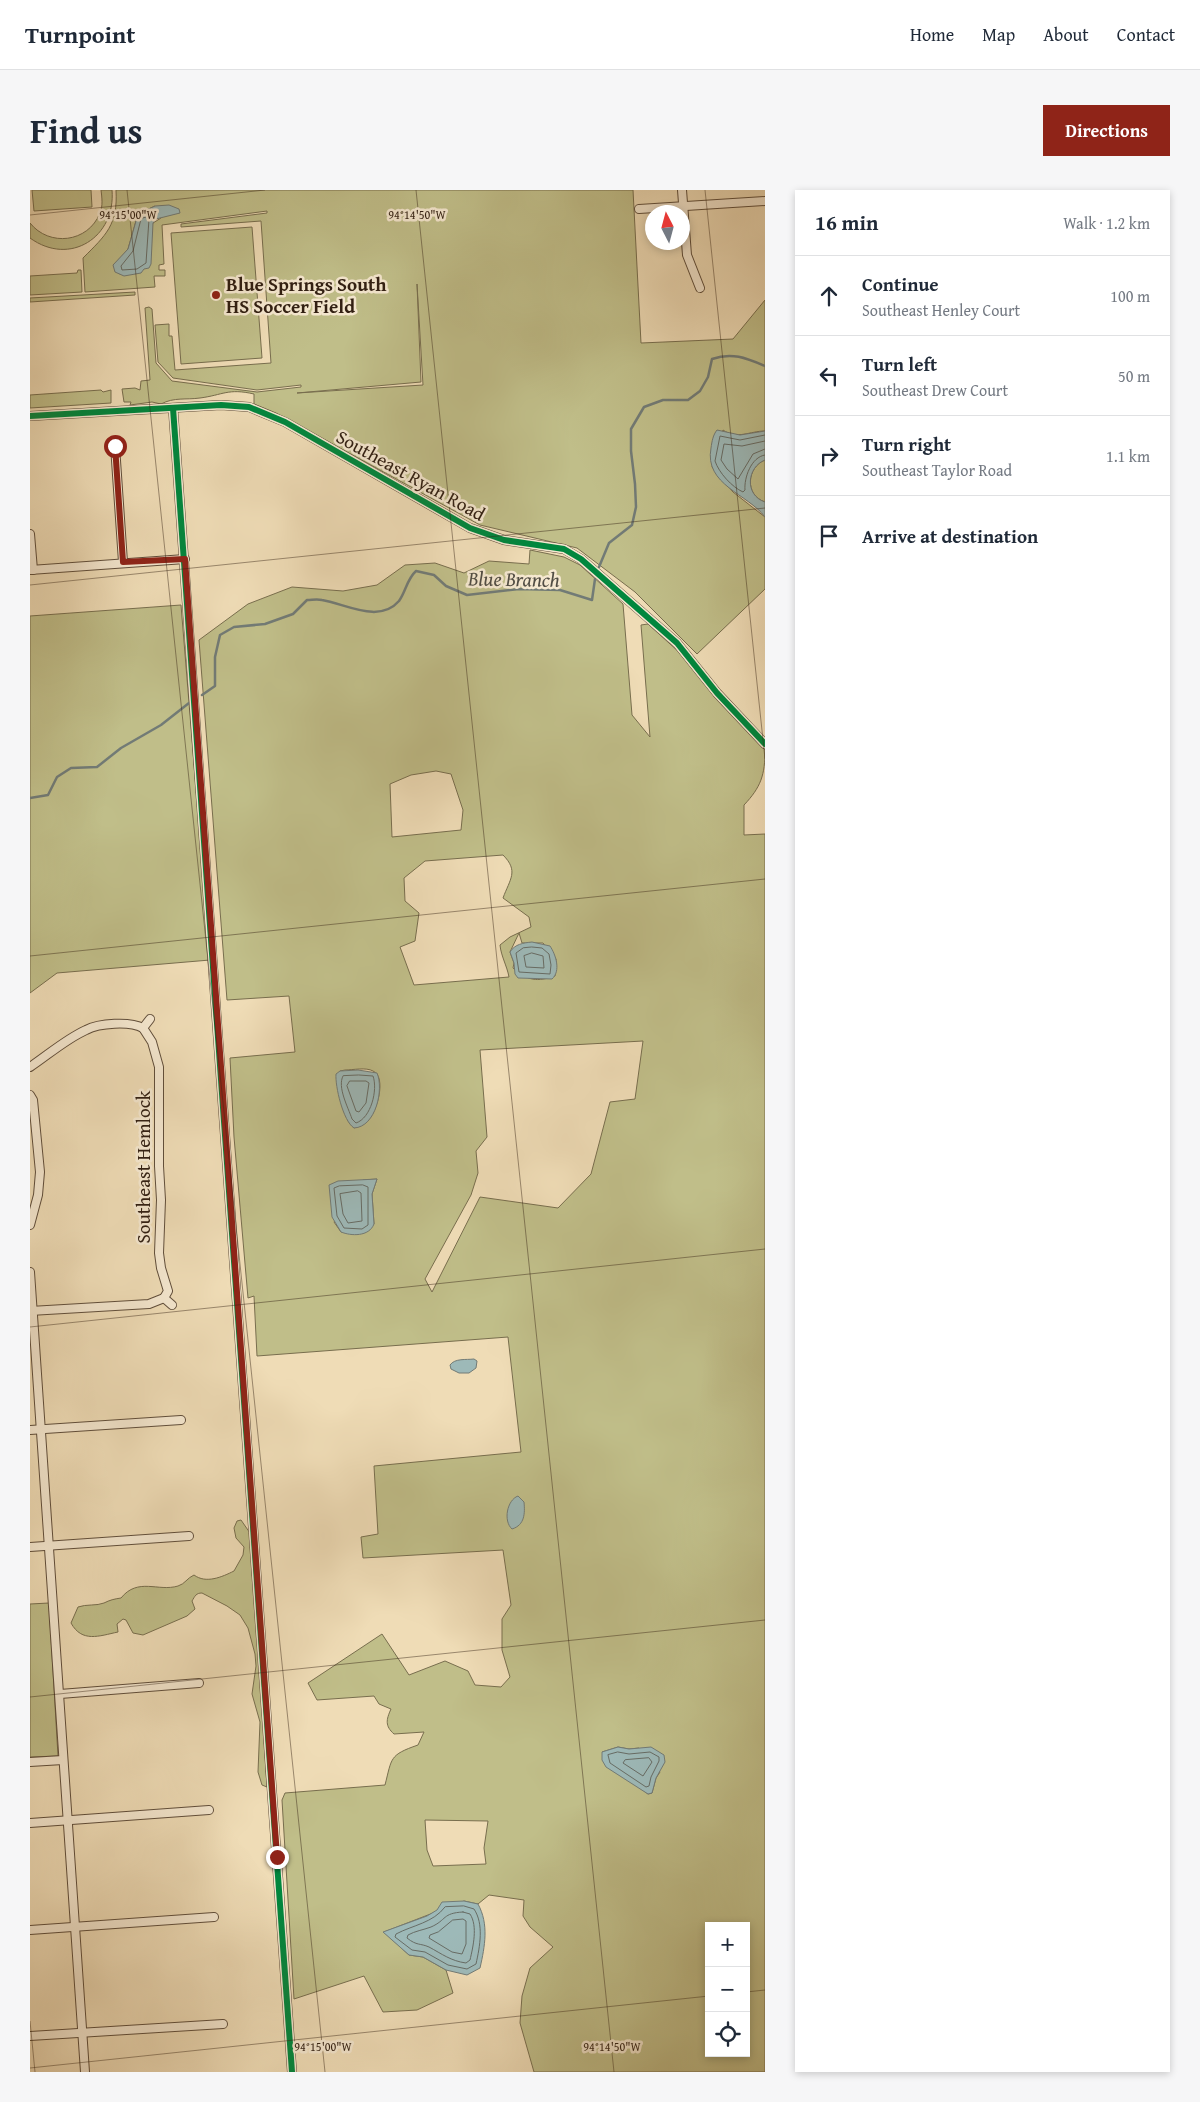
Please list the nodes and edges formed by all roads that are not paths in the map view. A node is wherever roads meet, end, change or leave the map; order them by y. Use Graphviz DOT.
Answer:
graph roads {
  1 [pos="682,190"];
  2 [pos="765,201"];
  3 [pos="683,205"];
  4 [pos="690,206"];
  5 [pos="638,209"];
  6 [pos="645,209"];
  7 [pos="687,250"];
  8 [pos="700,288"];
  9 [pos="173,408"];
  10 [pos="30,416"];
  11 [pos="115,446"];
  12 [pos="30,534"];
  13 [pos="185,559"];
  14 [pos="123,562"];
  15 [pos="31,570"];
  16 [pos="765,744"];
  17 [pos="150,1019"];
  18 [pos="143,1028"];
  19 [pos="30,1066"];
  20 [pos="30,1095"];
  21 [pos="30,1225"];
  22 [pos="30,1272"];
  23 [pos="164,1298"];
  24 [pos="172,1305"];
  25 [pos="31,1311"];
  26 [pos="181,1420"];
  27 [pos="30,1430"];
  28 [pos="40,1430"];
  29 [pos="189,1536"];
  30 [pos="48,1546"];
  31 [pos="30,1547"];
  32 [pos="199,1683"];
  33 [pos="60,1694"];
  34 [pos="63,1760"];
  35 [pos="30,1762"];
  36 [pos="209,1810"];
  37 [pos="67,1821"];
  38 [pos="30,1824"];
  39 [pos="214,1917"];
  40 [pos="74,1927"];
  41 [pos="30,1930"];
  42 [pos="223,2024"];
  43 [pos="82,2032"];
  44 [pos="30,2036"];
  45 [pos="85,2072"];
  46 [pos="292,2072"];
  1 -- 3 [label="street"];
  2 -- 4 [label="street"];
  5 -- 6 [label="street"];
  7 -- 8 [label="street"];
  9 -- 10 [label="street, Southeast Ryan Road"];
  9 -- 13 [label="street"];
  9 -- 16 [label="street, Southeast Ryan Road"];
  11 -- 14 [label="street"];
  12 -- 15 [label="street"];
  13 -- 14 [label="street"];
  13 -- 46 [label="street"];
  14 -- 15 [label="street"];
  17 -- 18 [label="street"];
  18 -- 19 [label="street"];
  18 -- 23 [label="street, Southeast Hemlock"];
  20 -- 21 [label="street"];
  22 -- 25 [label="street"];
  23 -- 24 [label="street"];
  23 -- 25 [label="street"];
  25 -- 28 [label="street"];
  26 -- 28 [label="street"];
  27 -- 28 [label="street"];
  28 -- 30 [label="street"];
  29 -- 30 [label="street"];
  30 -- 31 [label="street"];
  30 -- 33 [label="street"];
  32 -- 33 [label="street"];
  33 -- 34 [label="street"];
  34 -- 35 [label="street"];
  34 -- 37 [label="street"];
  36 -- 37 [label="street"];
  37 -- 38 [label="street"];
  37 -- 40 [label="street"];
  39 -- 40 [label="street"];
  40 -- 41 [label="street"];
  40 -- 43 [label="street"];
  42 -- 43 [label="street"];
  43 -- 44 [label="street"];
  43 -- 45 [label="street"];
}
